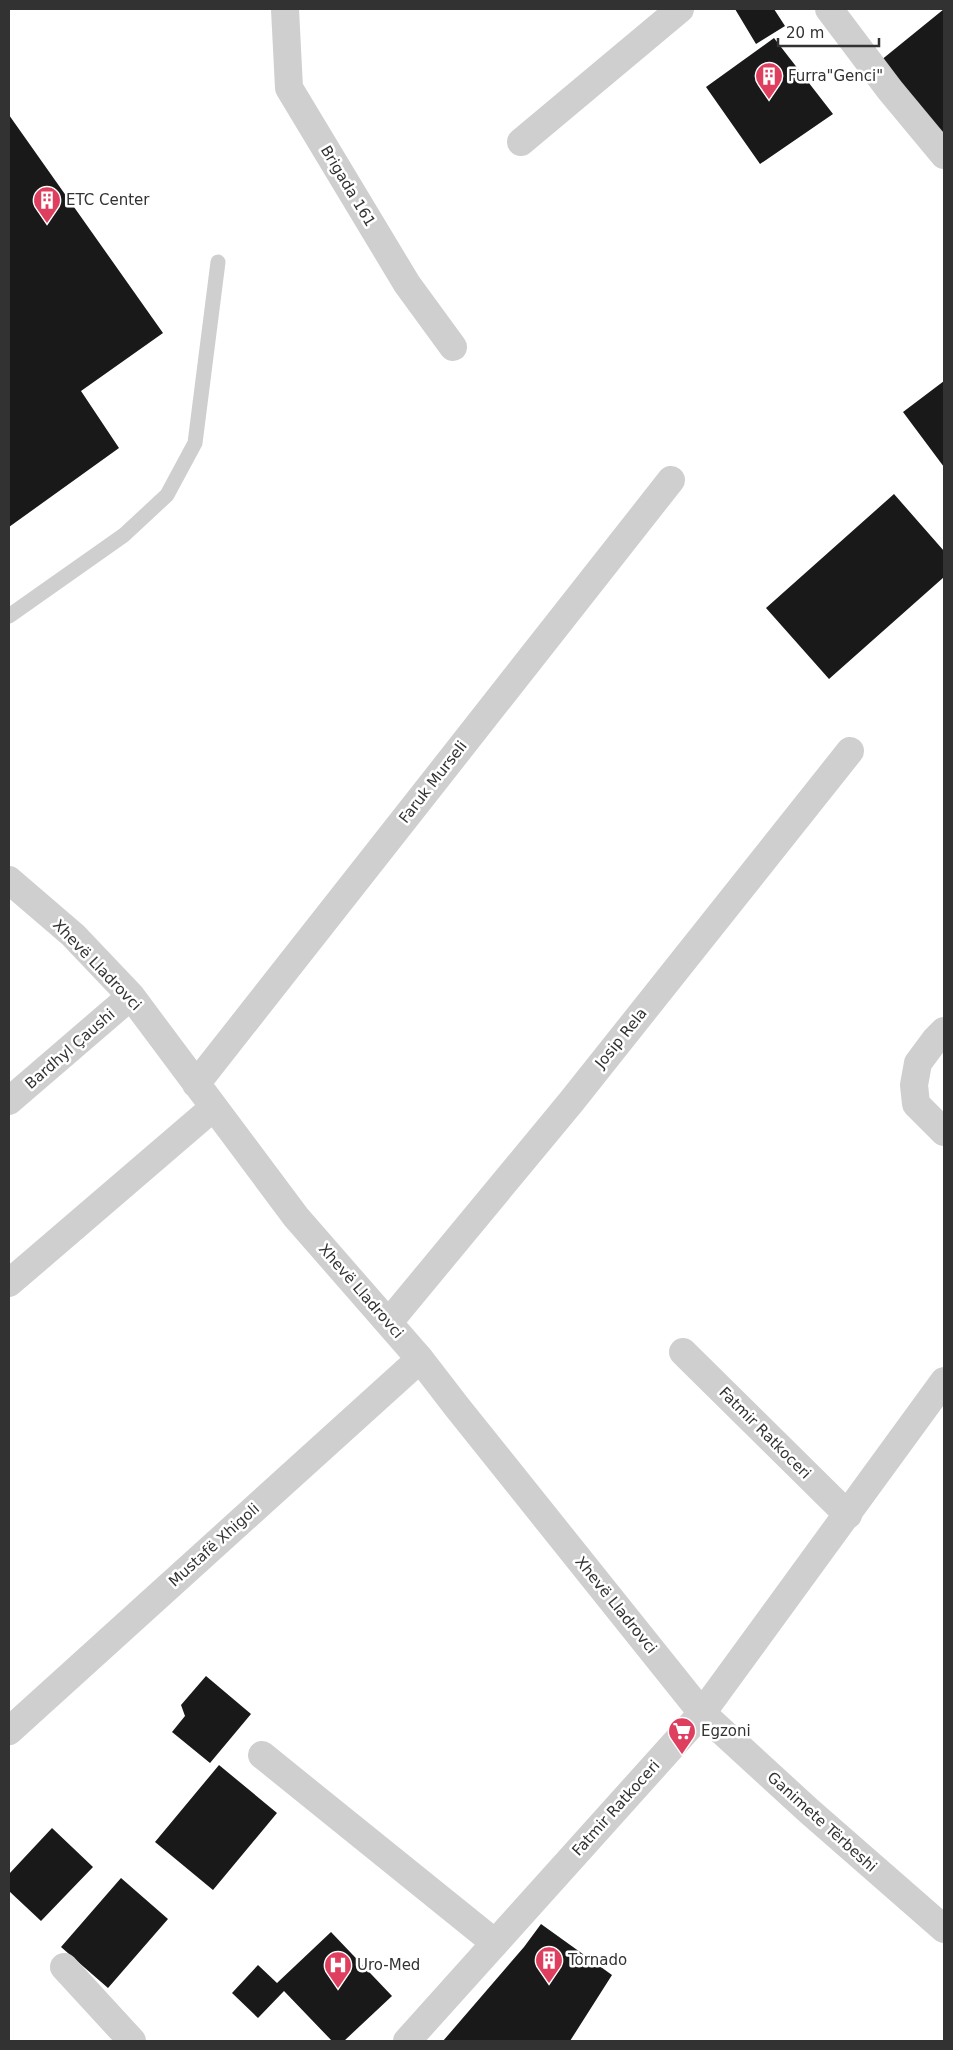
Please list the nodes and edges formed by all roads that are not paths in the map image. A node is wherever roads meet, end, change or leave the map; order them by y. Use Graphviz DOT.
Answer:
graph roads {
  1 [pos="285,9"];
  2 [pos="680,9"];
  3 [pos="829,9"];
  4 [pos="521,142"];
  5 [pos="944,155"];
  6 [pos="218,262"];
  7 [pos="453,347"];
  8 [pos="671,480"];
  9 [pos="9,616"];
  10 [pos="850,751"];
  11 [pos="9,880"];
  12 [pos="131,996"];
  13 [pos="944,1031"];
  14 [pos="196,1084"];
  15 [pos="9,1101"];
  16 [pos="214,1107"];
  17 [pos="944,1132"];
  18 [pos="9,1283"];
  19 [pos="389,1322"];
  20 [pos="683,1352"];
  21 [pos="420,1359"];
  22 [pos="944,1381"];
  23 [pos="848,1515"];
  24 [pos="702,1713"];
  25 [pos="9,1731"];
  26 [pos="262,1755"];
  27 [pos="944,1929"];
  28 [pos="495,1943"];
  29 [pos="64,1967"];
  30 [pos="132,2041"];
  31 [pos="407,2041"];
  1 -- 7 [label="street, Brigada 161"];
  2 -- 4 [label="street"];
  3 -- 5 [label="street"];
  6 -- 9 [label="lane"];
  8 -- 14 [label="street, Faruk Murseli"];
  10 -- 19 [label="street, Josip Rela"];
  11 -- 12 [label="street, Xhevë Lladrovci"];
  12 -- 14 [label="street, Xhevë Lladrovci"];
  12 -- 15 [label="street, Bardhyl Çaushi"];
  13 -- 17 [label="street"];
  14 -- 16 [label="street, Xhevë Lladrovci"];
  16 -- 18 [label="street"];
  16 -- 19 [label="street, Xhevë Lladrovci"];
  19 -- 21 [label="street, Xhevë Lladrovci"];
  20 -- 23 [label="street, Fatmir Ratkoceri"];
  21 -- 24 [label="street, Xhevë Lladrovci"];
  21 -- 25 [label="street, Mustafë Xhigoli"];
  22 -- 23 [label="street, Fatmir Ratkoceri"];
  23 -- 24 [label="street, Fatmir Ratkoceri"];
  24 -- 27 [label="street, Ganimete Tërbeshi"];
  24 -- 28 [label="street, Fatmir Ratkoceri"];
  26 -- 28 [label="street"];
  28 -- 31 [label="street, Fatmir Ratkoceri"];
  29 -- 30 [label="street"];
}
